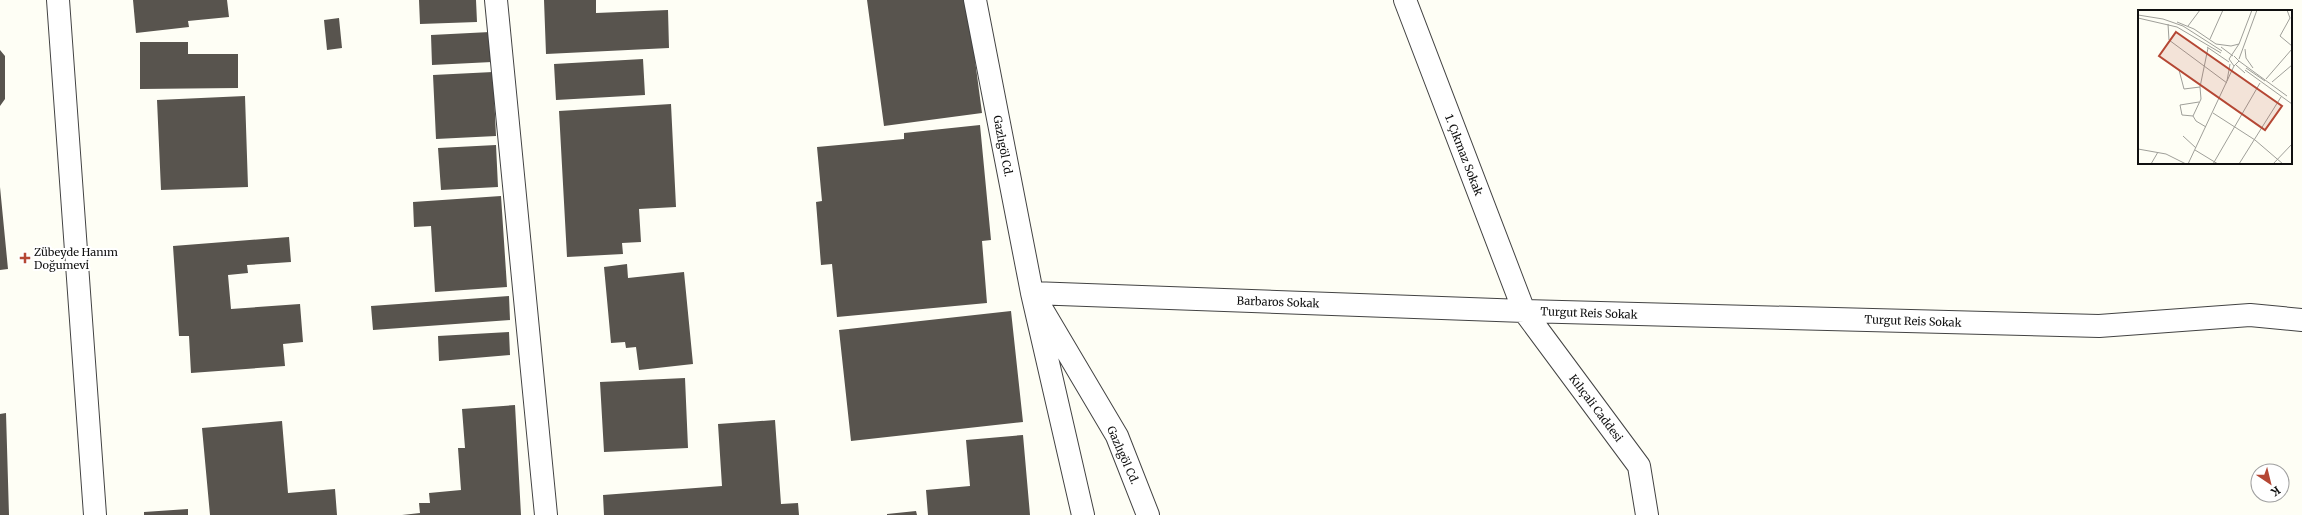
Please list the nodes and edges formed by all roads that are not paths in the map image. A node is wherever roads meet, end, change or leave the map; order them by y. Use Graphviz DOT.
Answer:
graph roads {
  1 [pos="58,0"];
  2 [pos="496,0"];
  3 [pos="975,0"];
  4 [pos="1405,0"];
  5 [pos="1032,293"];
  6 [pos="1524,311"];
  7 [pos="2302,320"];
  8 [pos="95,515"];
  9 [pos="546,515"];
  10 [pos="1083,515"];
  11 [pos="1148,515"];
  12 [pos="1647,515"];
  1 -- 8 [label="street"];
  2 -- 9 [label="street"];
  3 -- 5 [label="street, Gazlıgöl Cd."];
  4 -- 6 [label="street, 1. Çıkmaz Sokak"];
  5 -- 6 [label="street, Barbaros Sokak"];
  5 -- 10 [label="street, Gazlıgöl Cd."];
  5 -- 11 [label="street, Gazlıgöl Cd."];
  6 -- 7 [label="street, Turgut Reis Sokak"];
  6 -- 12 [label="street, Kılıçali Caddesi"];
}
